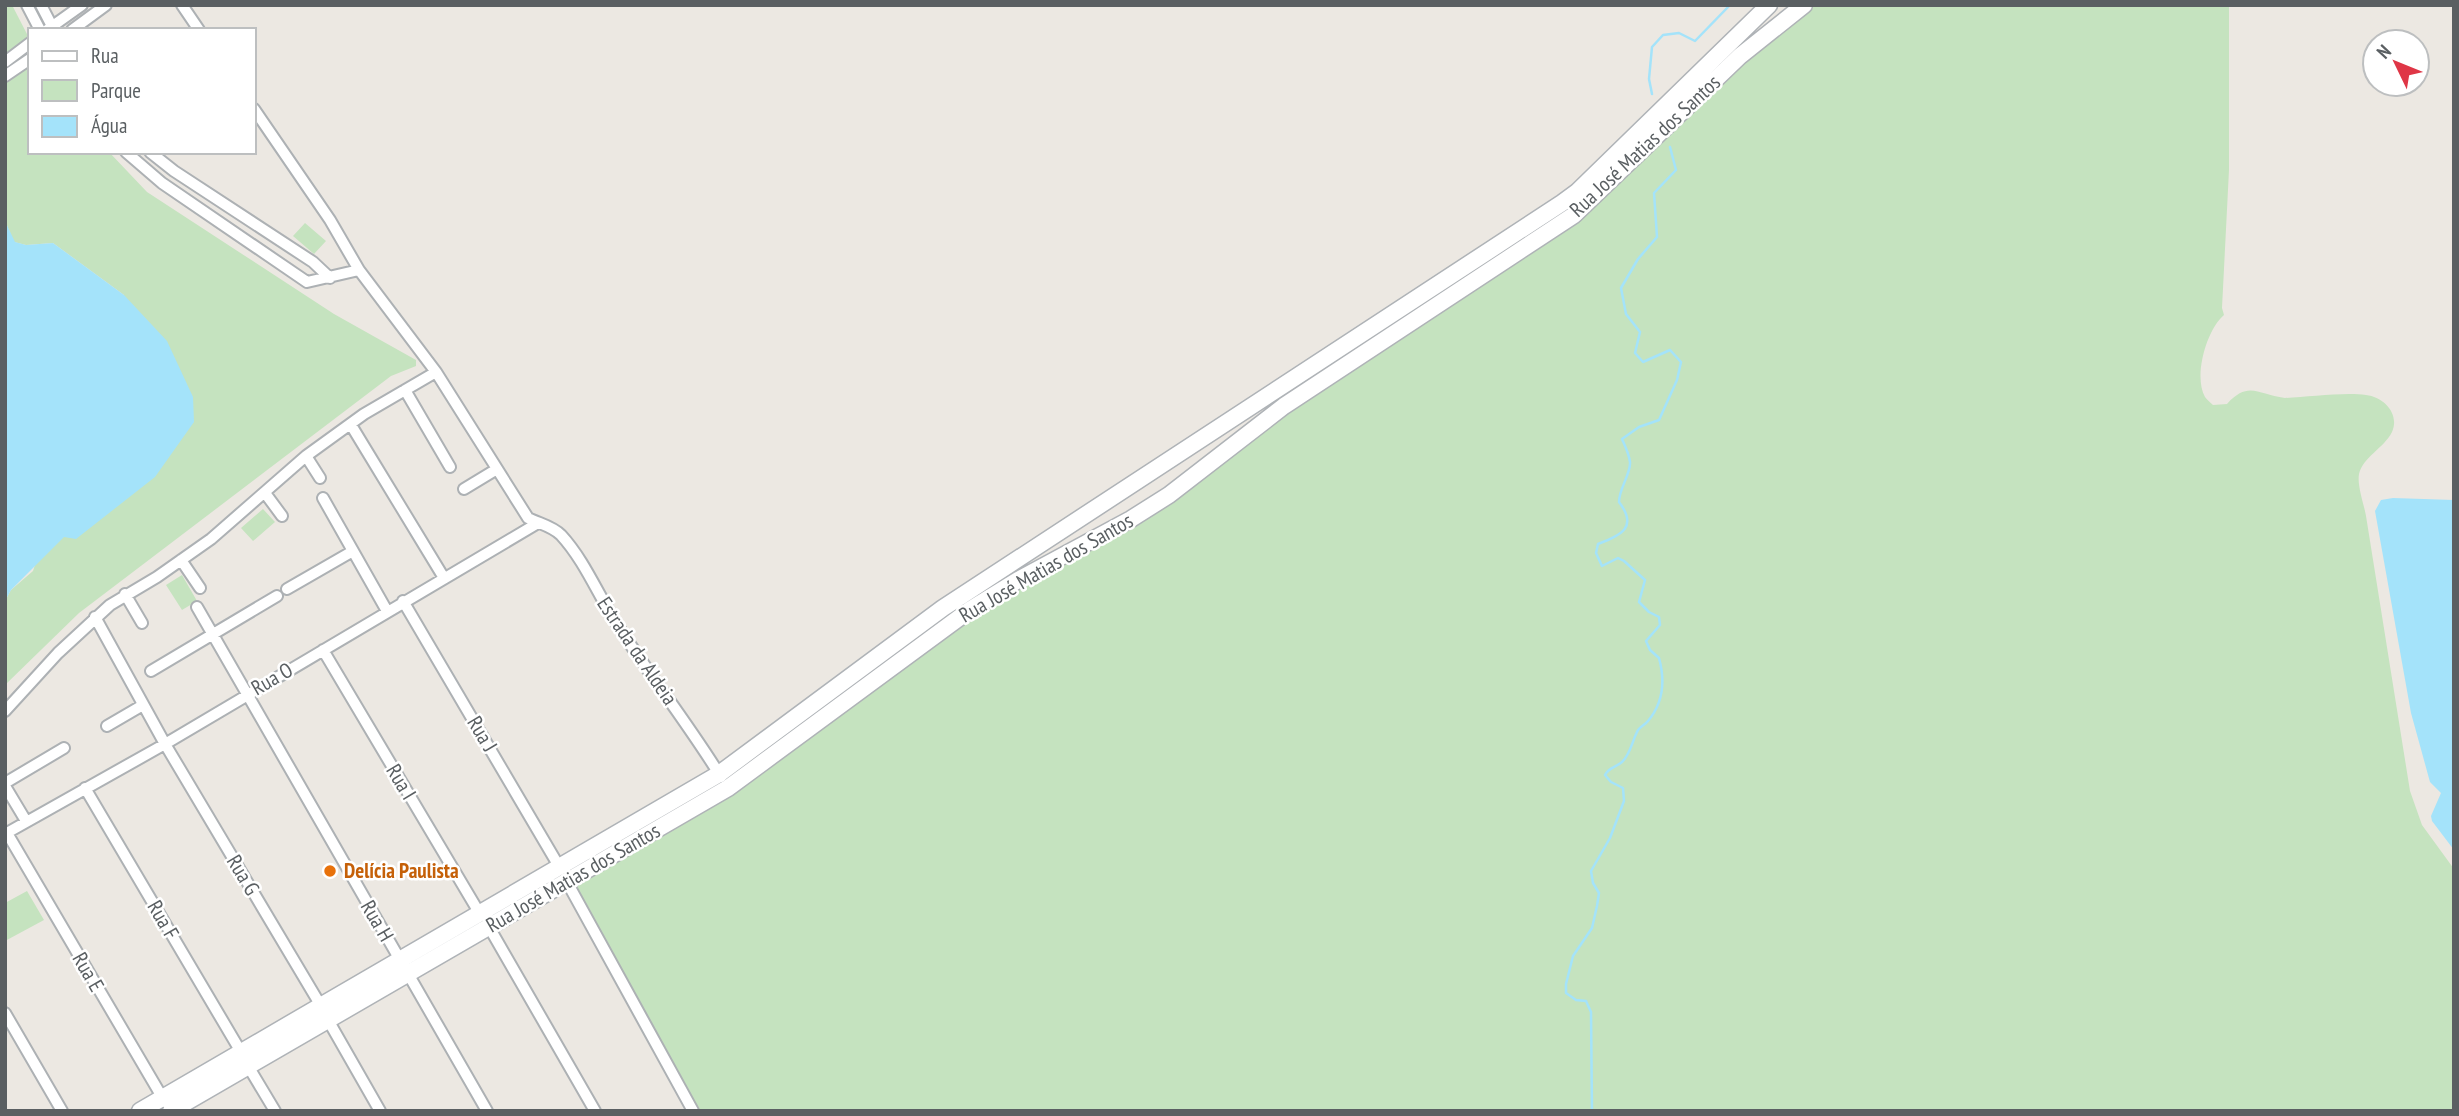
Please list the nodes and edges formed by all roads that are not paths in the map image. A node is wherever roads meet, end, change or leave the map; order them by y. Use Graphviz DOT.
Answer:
graph roads {
  1 [pos="27,5"];
  2 [pos="41,5"];
  3 [pos="82,5"];
  4 [pos="106,5"];
  5 [pos="182,5"];
  6 [pos="1769,5"];
  7 [pos="1804,5"];
  8 [pos="39,28"];
  9 [pos="51,28"];
  10 [pos="75,28"];
  11 [pos="198,28"];
  12 [pos="28,45"];
  13 [pos="12,62"];
  14 [pos="5,76"];
  15 [pos="256,111"];
  16 [pos="127,154"];
  17 [pos="153,154"];
  18 [pos="359,270"];
  19 [pos="330,278"];
  20 [pos="436,372"];
  21 [pos="405,390"];
  22 [pos="351,425"];
  23 [pos="306,456"];
  24 [pos="450,467"];
  25 [pos="497,469"];
  26 [pos="1153,470"];
  27 [pos="320,478"];
  28 [pos="464,489"];
  29 [pos="265,493"];
  30 [pos="1117,494"];
  31 [pos="1169,495"];
  32 [pos="323,498"];
  33 [pos="282,516"];
  34 [pos="1132,519"];
  35 [pos="538,523"];
  36 [pos="353,551"];
  37 [pos="181,560"];
  38 [pos="443,578"];
  39 [pos="200,588"];
  40 [pos="287,589"];
  41 [pos="125,594"];
  42 [pos="277,596"];
  43 [pos="403,601"];
  44 [pos="197,607"];
  45 [pos="387,611"];
  46 [pos="95,617"];
  47 [pos="142,623"];
  48 [pos="212,633"];
  49 [pos="323,650"];
  50 [pos="151,671"];
  51 [pos="247,694"];
  52 [pos="143,705"];
  53 [pos="5,711"];
  54 [pos="107,726"];
  55 [pos="165,744"];
  56 [pos="64,748"];
  57 [pos="724,781"];
  58 [pos="5,784"];
  59 [pos="86,788"];
  60 [pos="26,821"];
  61 [pos="6,833"];
  62 [pos="563,875"];
  63 [pos="484,920"];
  64 [pos="404,967"];
  65 [pos="5,1013"];
  66 [pos="324,1013"];
  67 [pos="245,1059"];
  68 [pos="167,1107"];
  69 [pos="62,1111"];
  70 [pos="140,1111"];
  71 [pos="275,1111"];
  72 [pos="380,1111"];
  73 [pos="487,1111"];
  74 [pos="595,1111"];
  75 [pos="693,1111"];
  1 -- 8 [label="street"];
  2 -- 9 [label="street"];
  3 -- 9 [label="street"];
  4 -- 10 [label="street"];
  5 -- 11 [label="street"];
  6 -- 26 [label="main road, Rua José Matias dos Santos"];
  7 -- 31 [label="main road, Rua José Matias dos Santos"];
  12 -- 13 [label="street"];
  13 -- 14 [label="street"];
  15 -- 18 [label="street, Estrada da Aldeia"];
  16 -- 19 [label="street"];
  17 -- 19 [label="street"];
  18 -- 19 [label="street"];
  18 -- 20 [label="street, Estrada da Aldeia"];
  20 -- 21 [label="street"];
  20 -- 25 [label="street, Estrada da Aldeia"];
  21 -- 22 [label="street"];
  21 -- 24 [label="street"];
  22 -- 23 [label="street"];
  22 -- 38 [label="street"];
  23 -- 27 [label="street"];
  23 -- 29 [label="street"];
  25 -- 28 [label="street"];
  25 -- 35 [label="street, Estrada da Aldeia"];
  26 -- 30 [label="main road, Rua José Matias dos Santos"];
  26 -- 31 [label="main road"];
  29 -- 33 [label="street"];
  29 -- 37 [label="street"];
  30 -- 34 [label="main road"];
  30 -- 57 [label="main road, Rua José Matias dos Santos"];
  31 -- 34 [label="main road, Rua José Matias dos Santos"];
  32 -- 36 [label="street"];
  34 -- 57 [label="main road, Rua José Matias dos Santos"];
  35 -- 38 [label="street, Rua O"];
  35 -- 57 [label="street, Estrada da Aldeia"];
  36 -- 40 [label="street"];
  36 -- 45 [label="street"];
  37 -- 39 [label="street"];
  37 -- 41 [label="street"];
  38 -- 43 [label="street, Rua O"];
  41 -- 46 [label="street"];
  41 -- 47 [label="street"];
  42 -- 48 [label="street"];
  43 -- 45 [label="street, Rua O"];
  43 -- 62 [label="street, Rua J"];
  44 -- 48 [label="street, Rua H"];
  45 -- 49 [label="street, Rua O"];
  46 -- 52 [label="street, Rua G"];
  46 -- 53 [label="street"];
  48 -- 50 [label="street"];
  48 -- 51 [label="street, Rua H"];
  49 -- 51 [label="street, Rua O"];
  49 -- 63 [label="street, Rua I"];
  51 -- 55 [label="street, Rua O"];
  51 -- 64 [label="street, Rua H"];
  52 -- 54 [label="street"];
  52 -- 55 [label="street, Rua G"];
  55 -- 59 [label="street, Rua O"];
  55 -- 66 [label="street, Rua G"];
  56 -- 58 [label="street"];
  57 -- 62 [label="main road, Rua José Matias dos Santos"];
  58 -- 60 [label="street"];
  59 -- 60 [label="street, Rua O"];
  59 -- 67 [label="street, Rua F"];
  60 -- 61 [label="street, Rua O"];
  61 -- 68 [label="street, Rua E"];
  62 -- 63 [label="main road, Rua José Matias dos Santos"];
  62 -- 75 [label="street, Rua J"];
  63 -- 64 [label="main road, Rua José Matias dos Santos"];
  63 -- 74 [label="street, Rua I"];
  64 -- 66 [label="main road, Rua José Matias dos Santos"];
  64 -- 73 [label="street, Rua H"];
  65 -- 69 [label="street"];
  66 -- 67 [label="main road, Rua José Matias dos Santos"];
  66 -- 72 [label="street, Rua G"];
  67 -- 68 [label="main road, Rua José Matias dos Santos"];
  67 -- 71 [label="street, Rua F"];
  68 -- 70 [label="main road, Rua José Matias dos Santos"];
}
